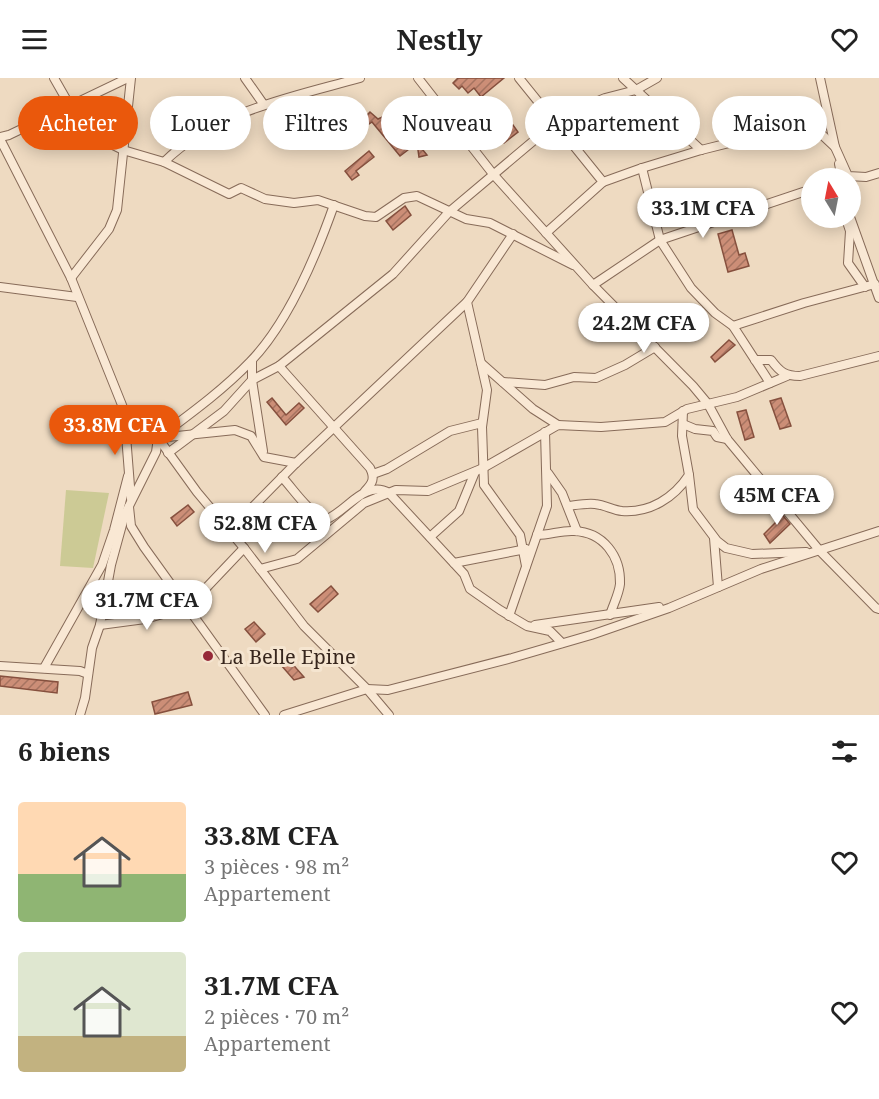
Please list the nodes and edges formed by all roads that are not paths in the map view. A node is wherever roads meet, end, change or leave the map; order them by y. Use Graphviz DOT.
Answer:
graph roads {
  1 [pos="54,78"];
  2 [pos="129,78"];
  3 [pos="245,78"];
  4 [pos="360,78"];
  5 [pos="418,78"];
  6 [pos="519,78"];
  7 [pos="623,78"];
  8 [pos="657,78"];
  9 [pos="820,78"];
  10 [pos="636,90"];
  11 [pos="64,96"];
  12 [pos="91,96"];
  13 [pos="128,96"];
  14 [pos="296,96"];
  15 [pos="534,96"];
  16 [pos="613,96"];
  17 [pos="263,104"];
  18 [pos="263,105"];
  19 [pos="18,131"];
  20 [pos="0,138"];
  21 [pos="835,147"];
  22 [pos="525,148"];
  23 [pos="123,150"];
  24 [pos="578,150"];
  25 [pos="701,150"];
  26 [pos="164,162"];
  27 [pos="642,168"];
  28 [pos="840,168"];
  29 [pos="879,173"];
  30 [pos="493,174"];
  31 [pos="603,182"];
  32 [pos="801,193"];
  33 [pos="334,205"];
  34 [pos="449,212"];
  35 [pos="850,228"];
  36 [pos="852,228"];
  37 [pos="546,233"];
  38 [pos="513,234"];
  39 [pos="660,240"];
  40 [pos="577,267"];
  41 [pos="71,278"];
  42 [pos="875,284"];
  43 [pos="593,285"];
  44 [pos="0,287"];
  45 [pos="865,287"];
  46 [pos="77,297"];
  47 [pos="879,297"];
  48 [pos="467,302"];
  49 [pos="732,326"];
  50 [pos="655,347"];
  51 [pos="879,356"];
  52 [pos="755,360"];
  53 [pos="252,361"];
  54 [pos="481,363"];
  55 [pos="279,366"];
  56 [pos="787,376"];
  57 [pos="252,380"];
  58 [pos="503,382"];
  59 [pos="770,383"];
  60 [pos="708,404"];
  61 [pos="124,410"];
  62 [pos="683,411"];
  63 [pos="482,423"];
  64 [pos="682,424"];
  65 [pos="558,425"];
  66 [pos="334,429"];
  67 [pos="545,432"];
  68 [pos="192,435"];
  69 [pos="158,438"];
  70 [pos="727,439"];
  71 [pos="168,453"];
  72 [pos="264,457"];
  73 [pos="296,463"];
  74 [pos="479,470"];
  75 [pos="129,472"];
  76 [pos="547,472"];
  77 [pos="373,474"];
  78 [pos="688,475"];
  79 [pos="282,477"];
  80 [pos="389,493"];
  81 [pos="362,494"];
  82 [pos="130,502"];
  83 [pos="568,506"];
  84 [pos="229,531"];
  85 [pos="577,531"];
  86 [pos="879,531"];
  87 [pos="537,535"];
  88 [pos="430,537"];
  89 [pos="714,537"];
  90 [pos="244,548"];
  91 [pos="532,548"];
  92 [pos="522,550"];
  93 [pos="820,551"];
  94 [pos="454,563"];
  95 [pos="526,566"];
  96 [pos="260,569"];
  97 [pos="718,587"];
  98 [pos="684,602"];
  99 [pos="188,607"];
  100 [pos="879,609"];
  101 [pos="610,615"];
  102 [pos="509,616"];
  103 [pos="100,625"];
  104 [pos="527,626"];
  105 [pos="562,643"];
  106 [pos="0,666"];
  107 [pos="44,668"];
  108 [pos="88,674"];
  109 [pos="367,689"];
  110 [pos="80,715"];
  111 [pos="265,715"];
  112 [pos="284,715"];
  113 [pos="389,715"];
  1 -- 11 [label="street"];
  2 -- 12 [label="street"];
  2 -- 13 [label="street"];
  3 -- 17 [label="street"];
  4 -- 14 [label="street"];
  5 -- 30 [label="street"];
  6 -- 15 [label="street"];
  7 -- 10 [label="street"];
  8 -- 10 [label="street"];
  9 -- 21 [label="street"];
  10 -- 16 [label="street"];
  10 -- 25 [label="street"];
  18 -- 26 [label="street"];
  19 -- 20 [label="street"];
  20 -- 41 [label="street"];
  21 -- 25 [label="street"];
  21 -- 28 [label="street"];
  21 -- 29 [label="street"];
  22 -- 30 [label="street"];
  23 -- 26 [label="street"];
  23 -- 41 [label="street"];
  24 -- 31 [label="street"];
  25 -- 27 [label="street"];
  26 -- 33 [label="street"];
  27 -- 31 [label="street"];
  27 -- 39 [label="street"];
  30 -- 34 [label="street"];
  30 -- 37 [label="street"];
  31 -- 37 [label="street"];
  32 -- 39 [label="street"];
  33 -- 34 [label="street"];
  33 -- 53 [label="street"];
  34 -- 38 [label="street"];
  34 -- 55 [label="street"];
  35 -- 45 [label="street"];
  36 -- 42 [label="street"];
  37 -- 40 [label="street"];
  38 -- 40 [label="street"];
  38 -- 48 [label="street"];
  39 -- 43 [label="street"];
  39 -- 49 [label="street"];
  40 -- 43 [label="street"];
  41 -- 46 [label="street"];
  42 -- 45 [label="street"];
  42 -- 47 [label="street"];
  43 -- 50 [label="street"];
  44 -- 46 [label="street"];
  45 -- 49 [label="street"];
  46 -- 61 [label="street"];
  48 -- 54 [label="street"];
  48 -- 66 [label="street"];
  49 -- 52 [label="street"];
  50 -- 58 [label="street"];
  50 -- 60 [label="street"];
  51 -- 56 [label="street"];
  52 -- 56 [label="street"];
  52 -- 59 [label="street"];
  53 -- 57 [label="street"];
  53 -- 69 [label="street"];
  54 -- 58 [label="street"];
  54 -- 63 [label="street"];
  55 -- 57 [label="street"];
  55 -- 66 [label="street"];
  56 -- 59 [label="street"];
  57 -- 68 [label="street"];
  57 -- 72 [label="street"];
  58 -- 65 [label="street"];
  59 -- 60 [label="street"];
  60 -- 62 [label="street"];
  60 -- 70 [label="street"];
  61 -- 69 [label="street"];
  61 -- 75 [label="street"];
  62 -- 64 [label="street"];
  62 -- 65 [label="street"];
  63 -- 74 [label="street"];
  63 -- 77 [label="street"];
  64 -- 70 [label="street"];
  64 -- 78 [label="street"];
  65 -- 67 [label="street"];
  66 -- 73 [label="street"];
  66 -- 77 [label="street"];
  67 -- 74 [label="street"];
  67 -- 76 [label="street"];
  68 -- 69 [label="street"];
  68 -- 71 [label="street"];
  68 -- 72 [label="street"];
  69 -- 71 [label="street"];
  69 -- 82 [label="street"];
  70 -- 93 [label="street"];
  71 -- 84 [label="street"];
  72 -- 73 [label="street"];
  73 -- 79 [label="street"];
  74 -- 80 [label="street"];
  74 -- 88 [label="street"];
  74 -- 92 [label="street"];
  75 -- 82 [label="street"];
  75 -- 107 [label="street"];
  76 -- 83 [label="street"];
  76 -- 87 [label="street"];
  77 -- 81 [label="street"];
  78 -- 83 [label="street"];
  78 -- 89 [label="street"];
  79 -- 81 [label="street"];
  79 -- 84 [label="street"];
  80 -- 81 [label="street"];
  80 -- 88 [label="street"];
  80 -- 96 [label="street"];
  82 -- 99 [label="street"];
  82 -- 103 [label="street"];
  83 -- 85 [label="street"];
  84 -- 90 [label="street"];
  85 -- 87 [label="street"];
  85 -- 101 [label="street"];
  86 -- 93 [label="street"];
  87 -- 91 [label="street"];
  88 -- 94 [label="street"];
  89 -- 93 [label="street"];
  89 -- 97 [label="street"];
  90 -- 96 [label="street"];
  90 -- 99 [label="street"];
  91 -- 92 [label="street"];
  91 -- 95 [label="street"];
  92 -- 94 [label="street"];
  92 -- 95 [label="street"];
  93 -- 97 [label="street"];
  93 -- 100 [label="street"];
  94 -- 102 [label="street"];
  95 -- 102 [label="street"];
  96 -- 109 [label="street"];
  97 -- 98 [label="street"];
  98 -- 101 [label="street"];
  98 -- 105 [label="street"];
  99 -- 103 [label="street"];
  99 -- 111 [label="street"];
  101 -- 104 [label="street"];
  102 -- 104 [label="street"];
  103 -- 108 [label="street"];
  104 -- 105 [label="street"];
  105 -- 109 [label="street"];
  106 -- 107 [label="street"];
  107 -- 108 [label="street"];
  108 -- 110 [label="street"];
  109 -- 112 [label="street"];
  109 -- 113 [label="street"];
}
